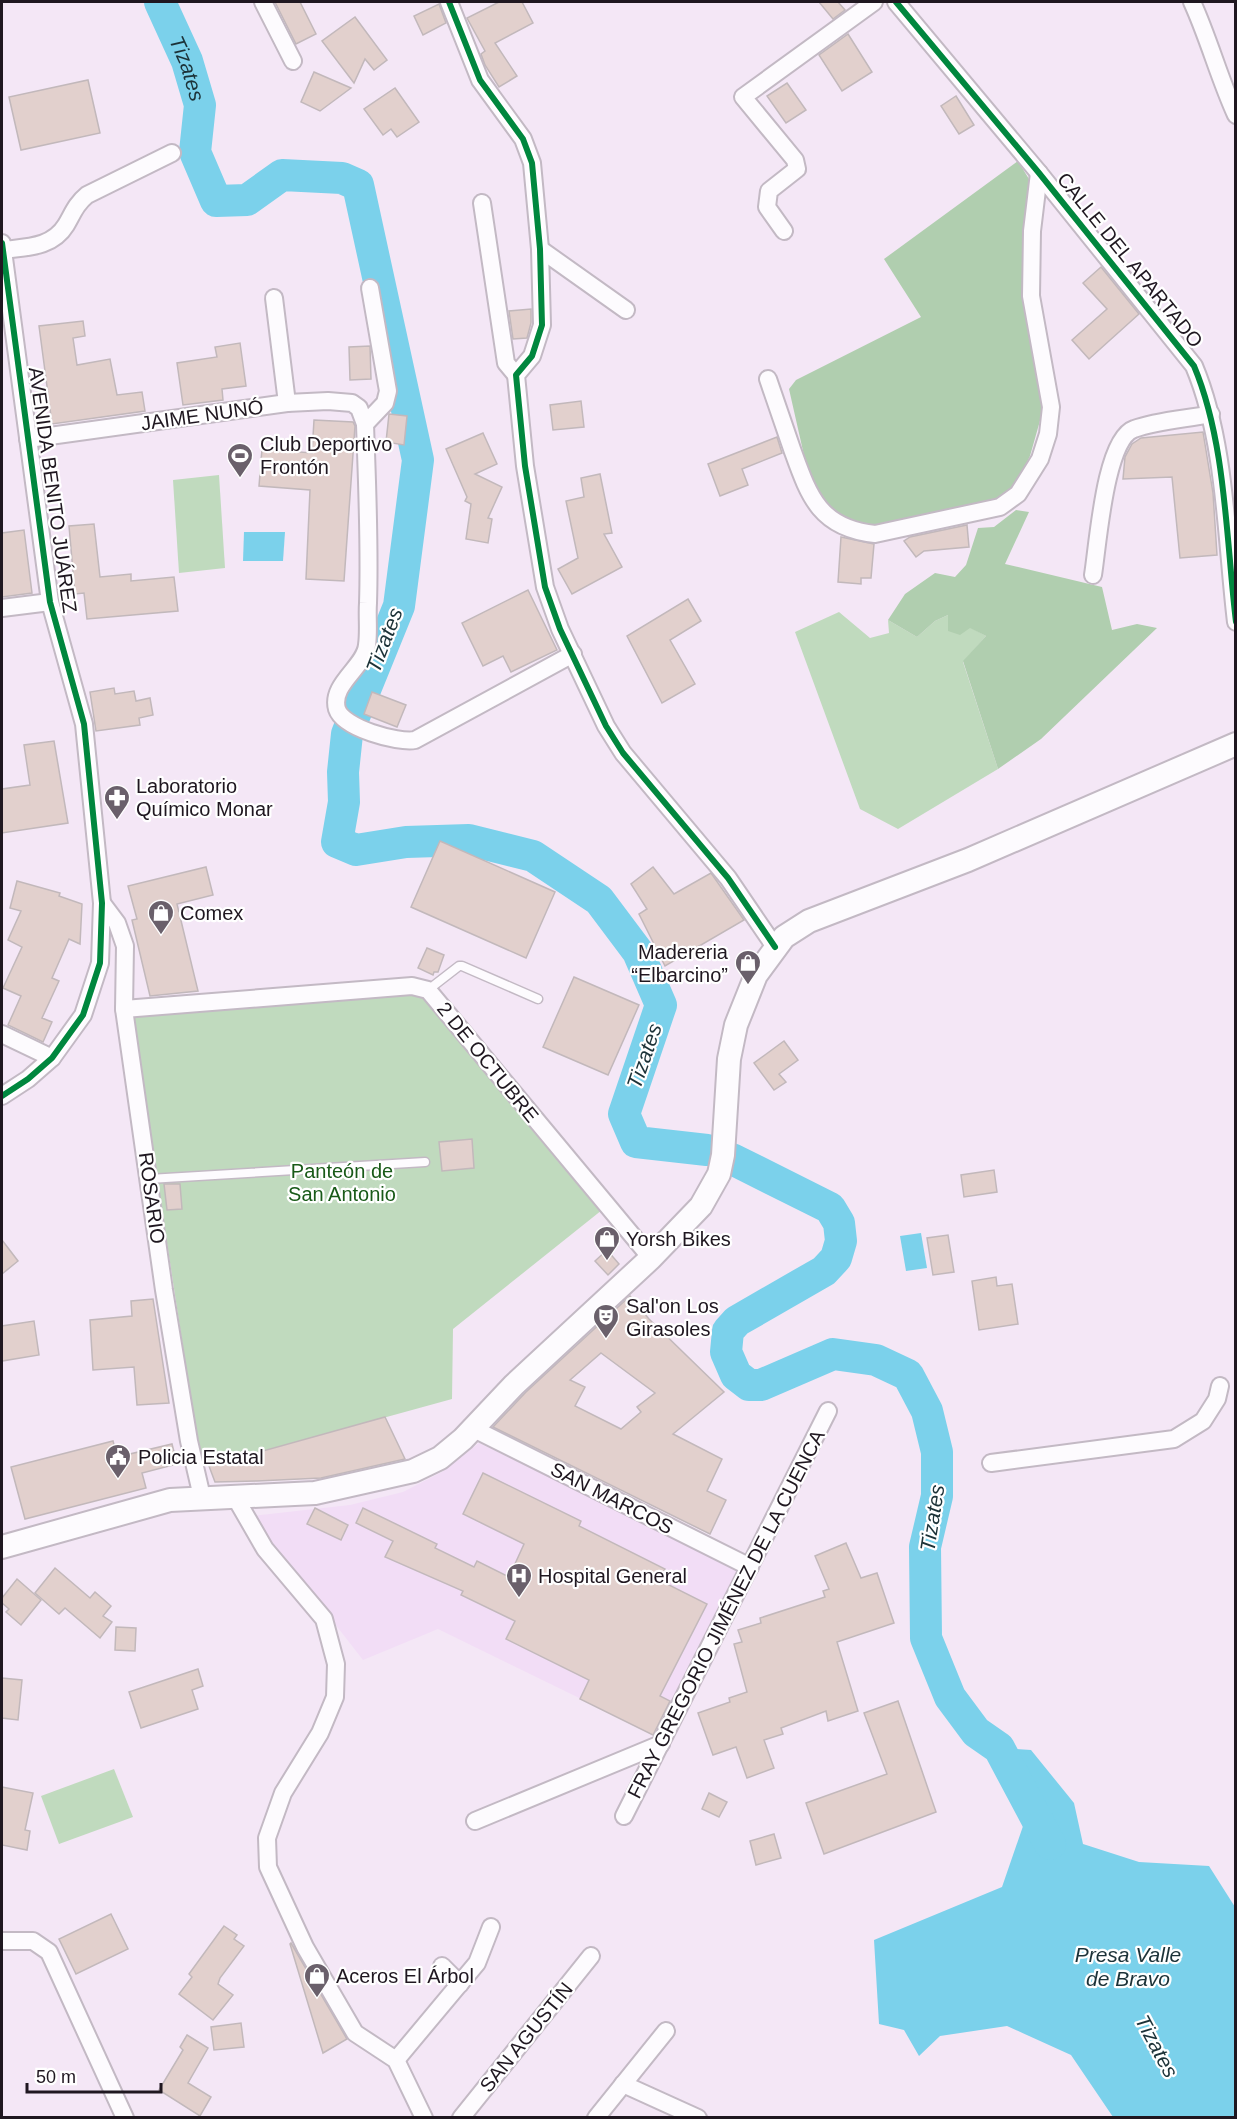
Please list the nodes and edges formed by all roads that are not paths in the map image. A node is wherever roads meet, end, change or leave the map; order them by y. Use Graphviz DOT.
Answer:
graph roads {
  1 [pos="263,2"];
  2 [pos="448,2"];
  3 [pos="874,2"];
  4 [pos="896,2"];
  5 [pos="1192,2"];
  6 [pos="293,61"];
  7 [pos="1229,82"];
  8 [pos="1236,115"];
  9 [pos="172,153"];
  10 [pos="1039,173"];
  11 [pos="482,203"];
  12 [pos="784,231"];
  13 [pos="2,246"];
  14 [pos="540,249"];
  15 [pos="370,288"];
  16 [pos="274,298"];
  17 [pos="626,310"];
  18 [pos="516,375"];
  19 [pos="768,379"];
  20 [pos="287,403"];
  21 [pos="1211,414"];
  22 [pos="365,424"];
  23 [pos="28,439"];
  24 [pos="1093,575"];
  25 [pos="50,603"];
  26 [pos="2,608"];
  27 [pos="1236,622"];
  28 [pos="573,654"];
  29 [pos="1236,744"];
  30 [pos="102,903"];
  31 [pos="775,947"];
  32 [pos="428,990"];
  33 [pos="538,999"];
  34 [pos="124,1009"];
  35 [pos="2,1034"];
  36 [pos="52,1058"];
  37 [pos="3,1093"];
  38 [pos="425,1162"];
  39 [pos="149,1179"];
  40 [pos="651,1258"];
  41 [pos="1220,1386"];
  42 [pos="828,1411"];
  43 [pos="474,1429"];
  44 [pos="991,1463"];
  45 [pos="202,1497"];
  46 [pos="235,1497"];
  47 [pos="2,1547"];
  48 [pos="750,1567"];
  49 [pos="661,1744"];
  50 [pos="624,1816"];
  51 [pos="475,1821"];
  52 [pos="491,1927"];
  53 [pos="2,1941"];
  54 [pos="591,1956"];
  55 [pos="442,1966"];
  56 [pos="460,1984"];
  57 [pos="666,2031"];
  58 [pos="396,2060"];
  59 [pos="623,2084"];
  60 [pos="125,2118"];
  61 [pos="424,2118"];
  62 [pos="461,2118"];
  63 [pos="596,2118"];
  64 [pos="698,2118"];
  1 -- 6 [label="street"];
  2 -- 14 [label="street"];
  3 -- 12 [label="street"];
  4 -- 10 [label="street, CALLE DEL APARTADO"];
  5 -- 7 [label="street"];
  7 -- 8 [label="street"];
  9 -- 13 [label="street"];
  10 -- 19 [label="street"];
  10 -- 21 [label="street, CALLE DEL APARTADO"];
  11 -- 18 [label="street"];
  13 -- 23 [label="street, AVENIDA BENITO JUÁREZ"];
  14 -- 17 [label="street"];
  14 -- 18 [label="street"];
  15 -- 22 [label="street"];
  16 -- 20 [label="street"];
  18 -- 28 [label="street"];
  20 -- 22 [label="street, JAIME NUNÓ"];
  20 -- 23 [label="street, JAIME NUNÓ"];
  21 -- 24 [label="street"];
  21 -- 27 [label="street, CALLE DEL APARTADO"];
  22 -- 28 [label="street"];
  23 -- 25 [label="street, AVENIDA BENITO JUÁREZ"];
  25 -- 26 [label="street"];
  25 -- 30 [label="street, AVENIDA BENITO JUÁREZ"];
  28 -- 31 [label="street"];
  29 -- 31 [label="main road"];
  30 -- 34 [label="street, ROSARIO"];
  30 -- 36 [label="street, AVENIDA BENITO JUÁREZ"];
  31 -- 40 [label="main road"];
  32 -- 33 [label="lane"];
  32 -- 34 [label="street, 2 DE OCTUBRE"];
  32 -- 40 [label="street, 2 DE OCTUBRE"];
  34 -- 39 [label="street, ROSARIO"];
  35 -- 36 [label="street"];
  36 -- 37 [label="street, AVENIDA BENITO JUÁREZ"];
  38 -- 39 [label="lane"];
  39 -- 45 [label="street, ROSARIO"];
  40 -- 43 [label="main road"];
  41 -- 44 [label="street"];
  42 -- 48 [label="street, FRAY GREGORIO JIMÉNEZ DE LA CUENCA"];
  43 -- 46 [label="main road"];
  43 -- 48 [label="street, SAN MARCOS"];
  45 -- 46 [label="main road"];
  45 -- 47 [label="main road"];
  46 -- 58 [label="street"];
  48 -- 49 [label="street, FRAY GREGORIO JIMÉNEZ DE LA CUENCA"];
  49 -- 50 [label="street, FRAY GREGORIO JIMÉNEZ DE LA CUENCA"];
  49 -- 51 [label="street"];
  52 -- 56 [label="street"];
  53 -- 60 [label="street"];
  54 -- 62 [label="street, SAN AGUSTÍN"];
  55 -- 56 [label="street"];
  56 -- 58 [label="street"];
  57 -- 59 [label="street"];
  58 -- 61 [label="street"];
  59 -- 63 [label="street"];
  59 -- 64 [label="street"];
}
